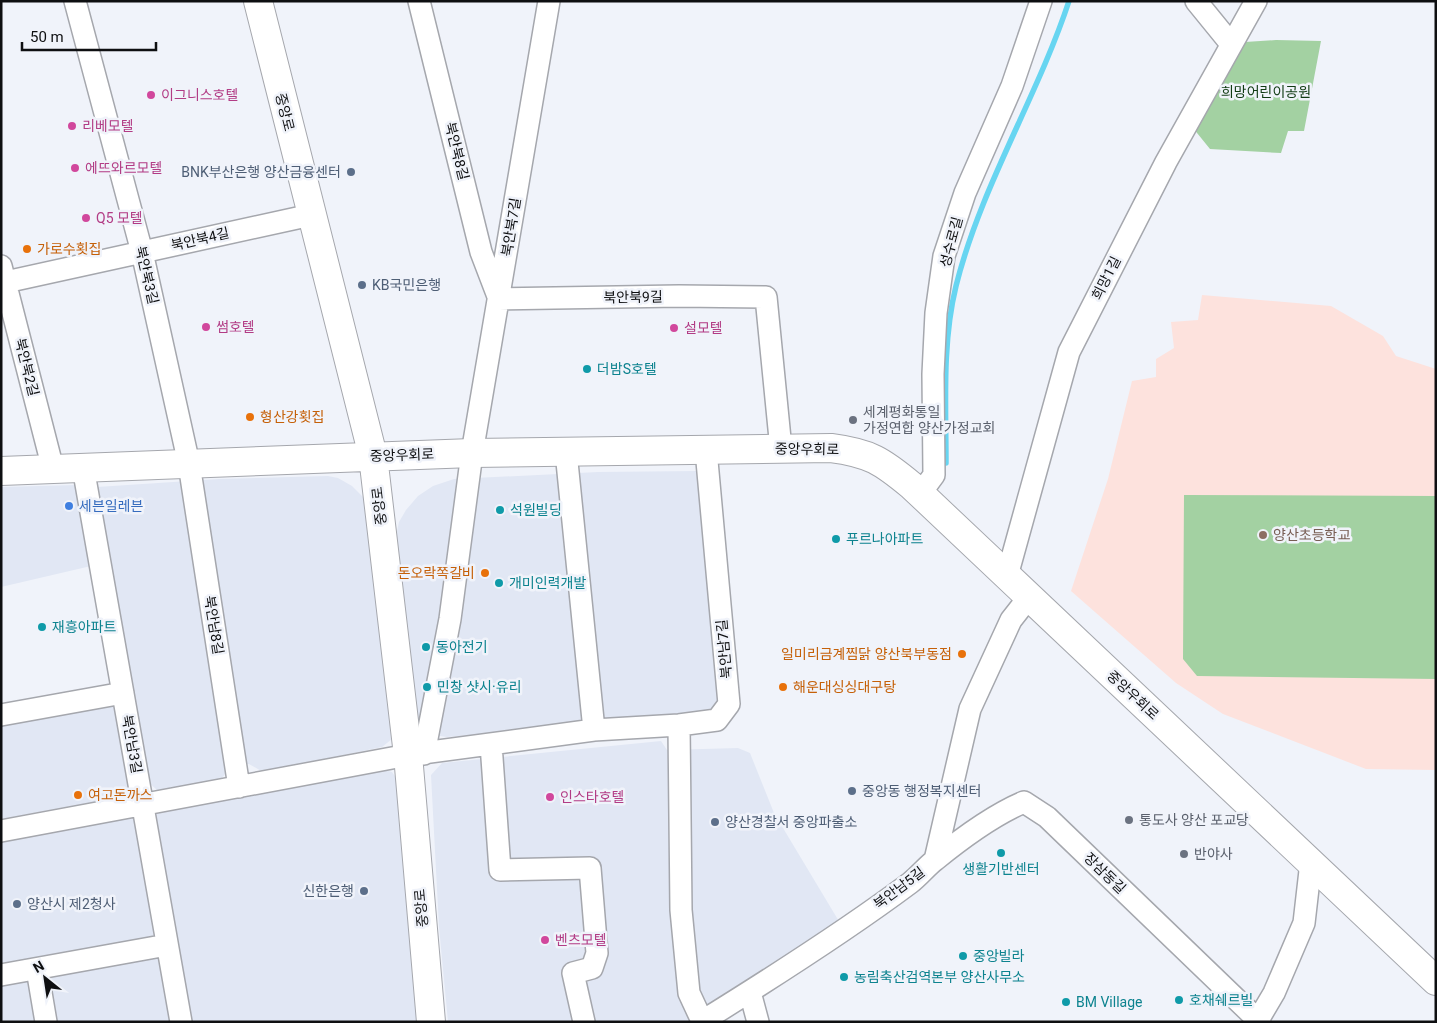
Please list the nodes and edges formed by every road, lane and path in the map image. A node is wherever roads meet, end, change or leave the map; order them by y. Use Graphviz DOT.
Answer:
graph roads {
  1 [pos="75,1"];
  2 [pos="258,1"];
  3 [pos="419,1"];
  4 [pos="549,1"];
  5 [pos="1041,1"];
  6 [pos="1196,1"];
  7 [pos="1256,1"];
  8 [pos="1232,44"];
  9 [pos="311,214"];
  10 [pos="142,252"];
  11 [pos="3,277"];
  12 [pos="499,299"];
  13 [pos="780,449"];
  14 [pos="706,450"];
  15 [pos="566,452"];
  16 [pos="472,453"];
  17 [pos="373,456"];
  18 [pos="189,464"];
  19 [pos="83,467"];
  20 [pos="53,468"];
  21 [pos="1,471"];
  22 [pos="920,494"];
  23 [pos="1007,576"];
  24 [pos="1029,597"];
  25 [pos="123,693"];
  26 [pos="1,714"];
  27 [pos="678,725"];
  28 [pos="594,730"];
  29 [pos="490,744"];
  30 [pos="416,754"];
  31 [pos="239,787"];
  32 [pos="143,805"];
  33 [pos="1,831"];
  34 [pos="935,860"];
  35 [pos="1310,862"];
  36 [pos="167,945"];
  37 [pos="37,969"];
  38 [pos="1,975"];
  39 [pos="1434,981"];
  40 [pos="750,992"];
  41 [pos="701,1021"];
  42 [pos="1258,1021"];
  43 [pos="46,1022"];
  44 [pos="181,1022"];
  45 [pos="431,1022"];
  46 [pos="584,1022"];
  47 [pos="758,1022"];
  1 -- 10 [label="street, 북안북3길"];
  2 -- 9 [label="main road, 중앙로"];
  3 -- 12 [label="street, 북안북8길"];
  4 -- 12 [label="street, 북안북7길"];
  5 -- 22 [label="street, 성수로길"];
  6 -- 8 [label="street"];
  7 -- 8 [label="street, 희망1길"];
  8 -- 23 [label="street, 희망1길"];
  9 -- 10 [label="street, 북안북4길"];
  9 -- 17 [label="main road, 중앙로"];
  10 -- 11 [label="street, 북안북4길"];
  10 -- 18 [label="street, 북안북3길"];
  11 -- 20 [label="street, 북안북2길"];
  12 -- 13 [label="street, 북안북9길"];
  12 -- 16 [label="street, 북안북7길"];
  13 -- 14 [label="main road, 중앙우회로"];
  13 -- 22 [label="main road, 중앙우회로"];
  14 -- 15 [label="main road, 중앙우회로"];
  14 -- 27 [label="street, 북안남7길"];
  15 -- 16 [label="main road, 중앙우회로"];
  15 -- 28 [label="street"];
  16 -- 17 [label="main road, 중앙우회로"];
  16 -- 30 [label="street, 북안북7길"];
  17 -- 18 [label="main road, 중앙우회로"];
  17 -- 30 [label="main road, 중앙로"];
  18 -- 19 [label="main road, 중앙우회로"];
  18 -- 31 [label="street, 북안남8길"];
  19 -- 20 [label="main road, 중앙우회로"];
  19 -- 25 [label="street, 북안남3길"];
  20 -- 21 [label="main road, 중앙우회로"];
  22 -- 23 [label="main road, 중앙우회로"];
  23 -- 24 [label="main road, 중앙우회로"];
  24 -- 34 [label="street, 북안남5길"];
  24 -- 35 [label="main road, 중앙우회로"];
  25 -- 26 [label="street"];
  25 -- 32 [label="street, 북안남3길"];
  27 -- 28 [label="street, 북안남7길"];
  27 -- 41 [label="street, 북안남5길"];
  28 -- 29 [label="street, 북안남7길"];
  29 -- 30 [label="street, 북안남7길"];
  29 -- 46 [label="street"];
  30 -- 31 [label="street"];
  30 -- 45 [label="main road, 중앙로"];
  31 -- 32 [label="street"];
  32 -- 33 [label="street"];
  32 -- 36 [label="street, 북안남3길"];
  34 -- 40 [label="street, 북안남5길"];
  34 -- 42 [label="street, 장삼동길"];
  35 -- 39 [label="main road, 중앙우회로"];
  35 -- 42 [label="street"];
  36 -- 37 [label="street"];
  36 -- 44 [label="street, 북안남3길"];
  37 -- 38 [label="street"];
  37 -- 43 [label="street"];
  40 -- 41 [label="street, 북안남5길"];
  40 -- 47 [label="street"];
}
